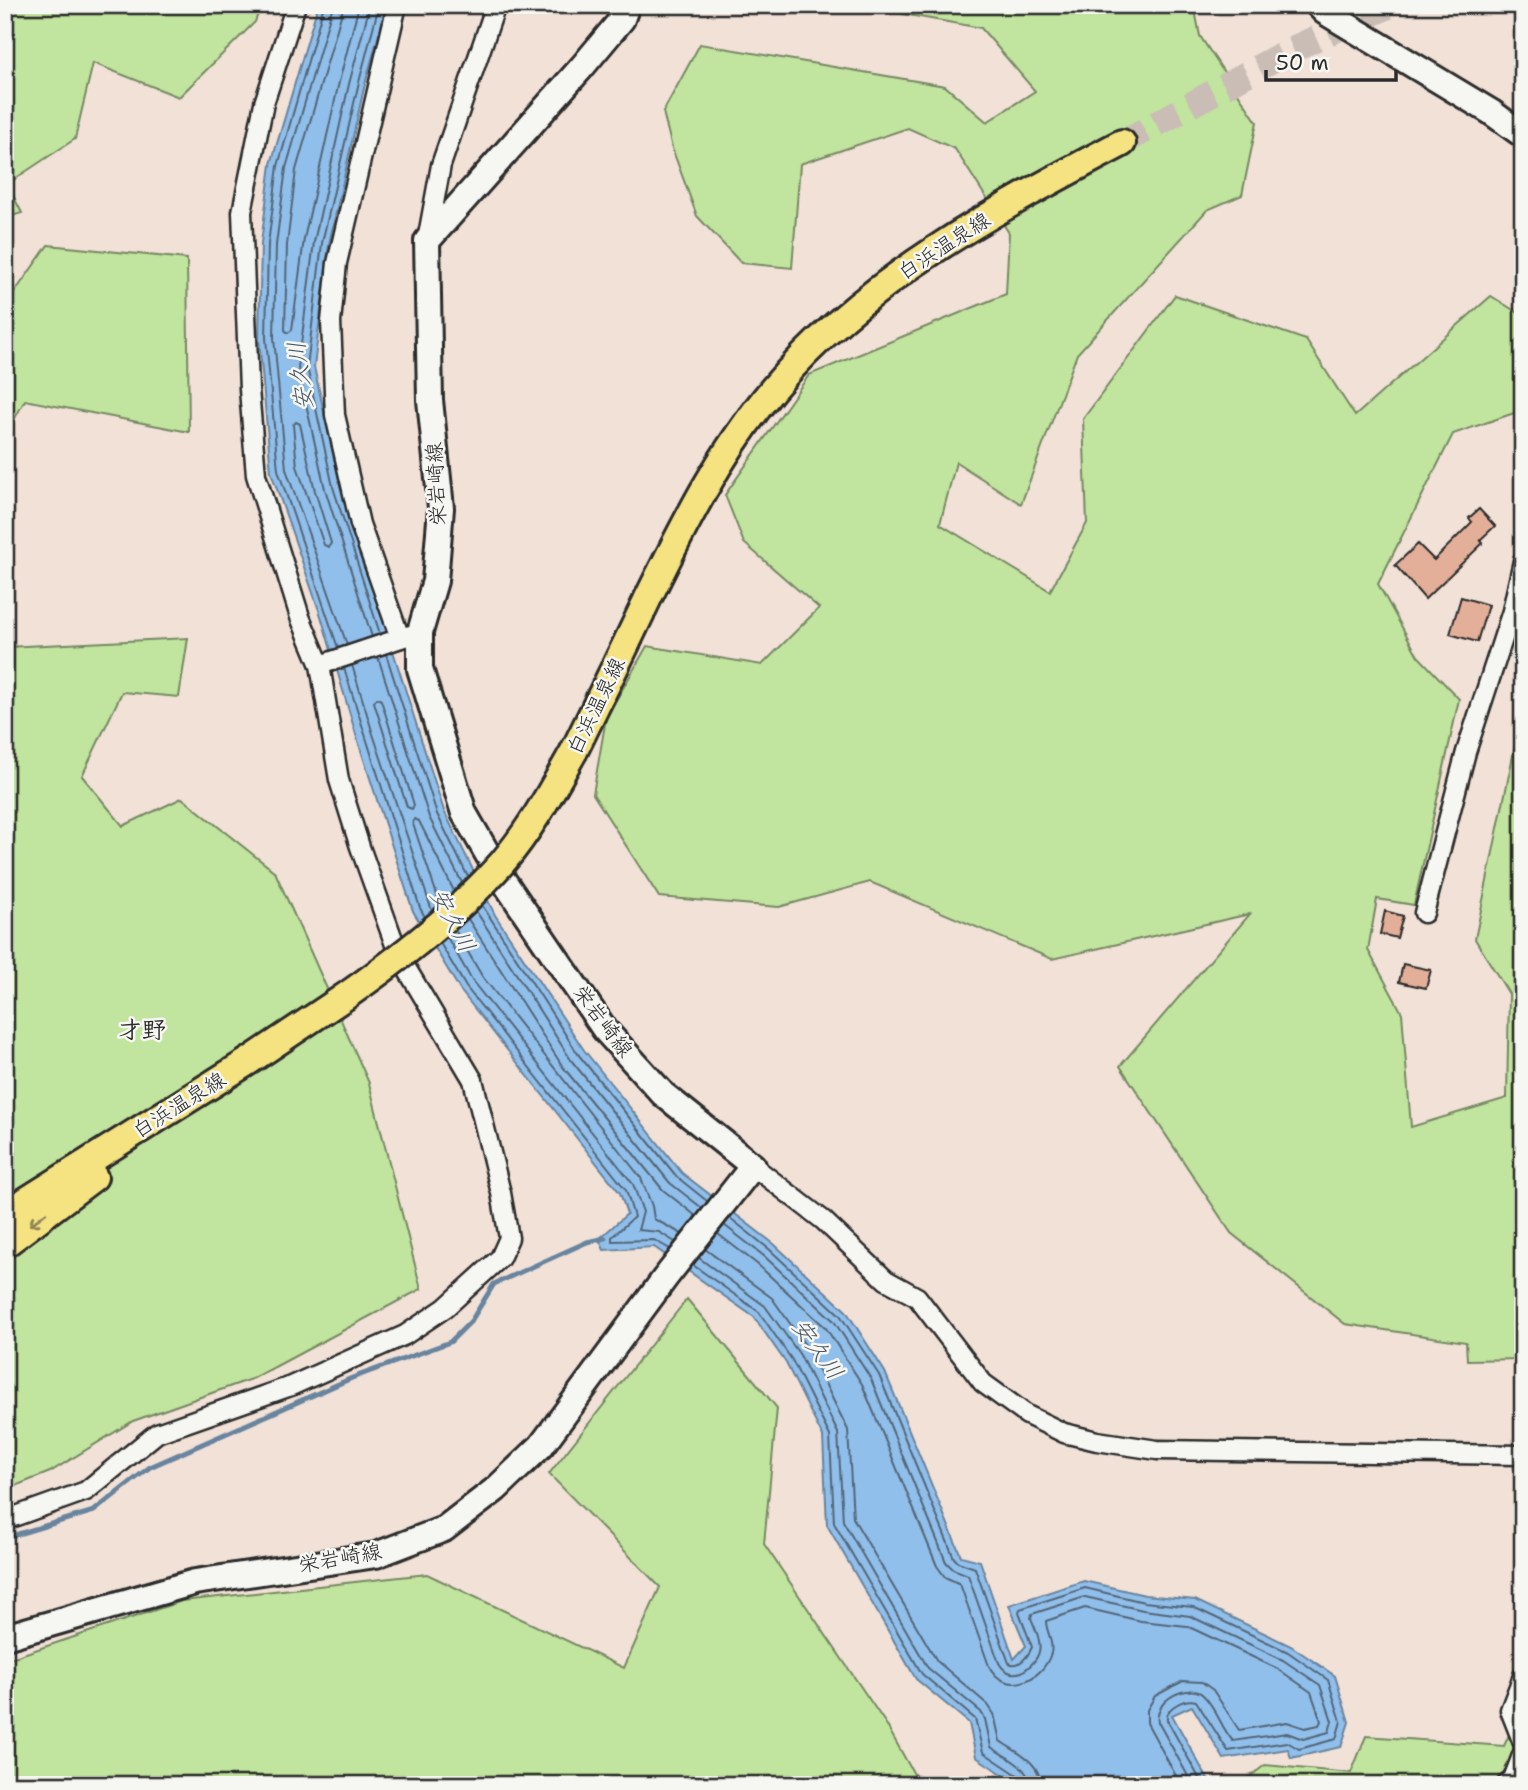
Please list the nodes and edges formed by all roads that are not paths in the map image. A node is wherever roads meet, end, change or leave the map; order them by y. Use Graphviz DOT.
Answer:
graph roads {
  1 [pos="296,5"];
  2 [pos="397,5"];
  3 [pos="627,5"];
  4 [pos="1318,5"];
  5 [pos="495,6"];
  6 [pos="1523,135"];
  7 [pos="1122,143"];
  8 [pos="426,240"];
  9 [pos="1523,561"];
  10 [pos="410,635"];
  11 [pos="324,664"];
  12 [pos="1424,913"];
  13 [pos="249,1061"];
  14 [pos="132,1135"];
  15 [pos="753,1166"];
  16 [pos="5,1207"];
  17 [pos="5,1214"];
  18 [pos="5,1244"];
  19 [pos="1523,1455"];
  20 [pos="5,1520"];
  21 [pos="5,1637"];
  22 [pos="1523,1676"];
  23 [pos="1523,1743"];
  24 [pos="1523,1753"];
  25 [pos="1506,1785"];
  1 -- 11 [label="street"];
  2 -- 10 [label="street"];
  3 -- 8 [label="main road"];
  4 -- 6 [label="main road"];
  5 -- 8 [label="street"];
  7 -- 13 [label="main road, 白浜温泉線, bridge"];
  8 -- 10 [label="main road, 栄岩崎線"];
  9 -- 12 [label="street"];
  10 -- 11 [label="street"];
  10 -- 15 [label="main road, 栄岩崎線"];
  11 -- 20 [label="street"];
  13 -- 14 [label="main road, 白浜温泉線"];
  13 -- 18 [label="main road, one-way"];
  14 -- 16 [label="main road"];
  14 -- 17 [label="main road, 白浜温泉線"];
  15 -- 19 [label="street"];
  15 -- 21 [label="main road, 栄岩崎線"];
  22 -- 23 [label="street"];
  24 -- 25 [label="street"];
}
